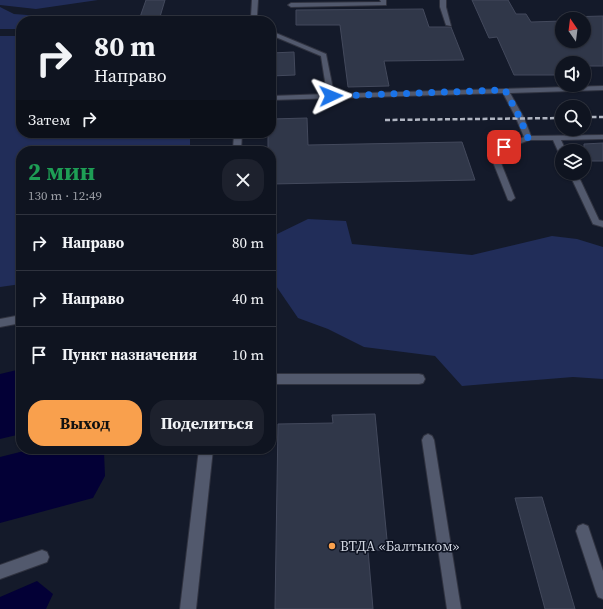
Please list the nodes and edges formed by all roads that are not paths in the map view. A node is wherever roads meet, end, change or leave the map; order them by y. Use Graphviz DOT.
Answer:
graph roads {
  1 [pos="255,0"];
  2 [pos="382,0"];
  3 [pos="443,0"];
  4 [pos="291,5"];
  5 [pos="254,16"];
  6 [pos="449,25"];
  7 [pos="276,35"];
  8 [pos="603,88"];
  9 [pos="505,90"];
  10 [pos="331,96"];
  11 [pos="276,98"];
  12 [pos="556,137"];
  13 [pos="603,137"];
  14 [pos="528,138"];
  15 [pos="559,144"];
  16 [pos="576,180"];
  17 [pos="511,198"];
  18 [pos="603,224"];
  19 [pos="16,321"];
  20 [pos="0,323"];
  21 [pos="276,379"];
  22 [pos="419,379"];
  23 [pos="428,440"];
  24 [pos="205,454"];
  25 [pos="583,531"];
  26 [pos="42,557"];
  27 [pos="0,572"];
  28 [pos="603,592"];
  29 [pos="188,609"];
  30 [pos="454,609"];
  1 -- 5 [label="lane"];
  2 -- 4 [label="lane"];
  3 -- 6 [label="lane"];
  7 -- 10 [label="lane"];
  8 -- 9 [label="lane"];
  9 -- 10 [label="lane"];
  9 -- 14 [label="lane"];
  10 -- 11 [label="lane"];
  12 -- 13 [label="lane"];
  12 -- 14 [label="lane"];
  12 -- 15 [label="lane"];
  14 -- 17 [label="lane"];
  16 -- 18 [label="lane"];
  19 -- 20 [label="lane"];
  21 -- 22 [label="lane"];
  23 -- 30 [label="lane"];
  24 -- 29 [label="street"];
  25 -- 28 [label="lane"];
  26 -- 27 [label="lane"];
}
